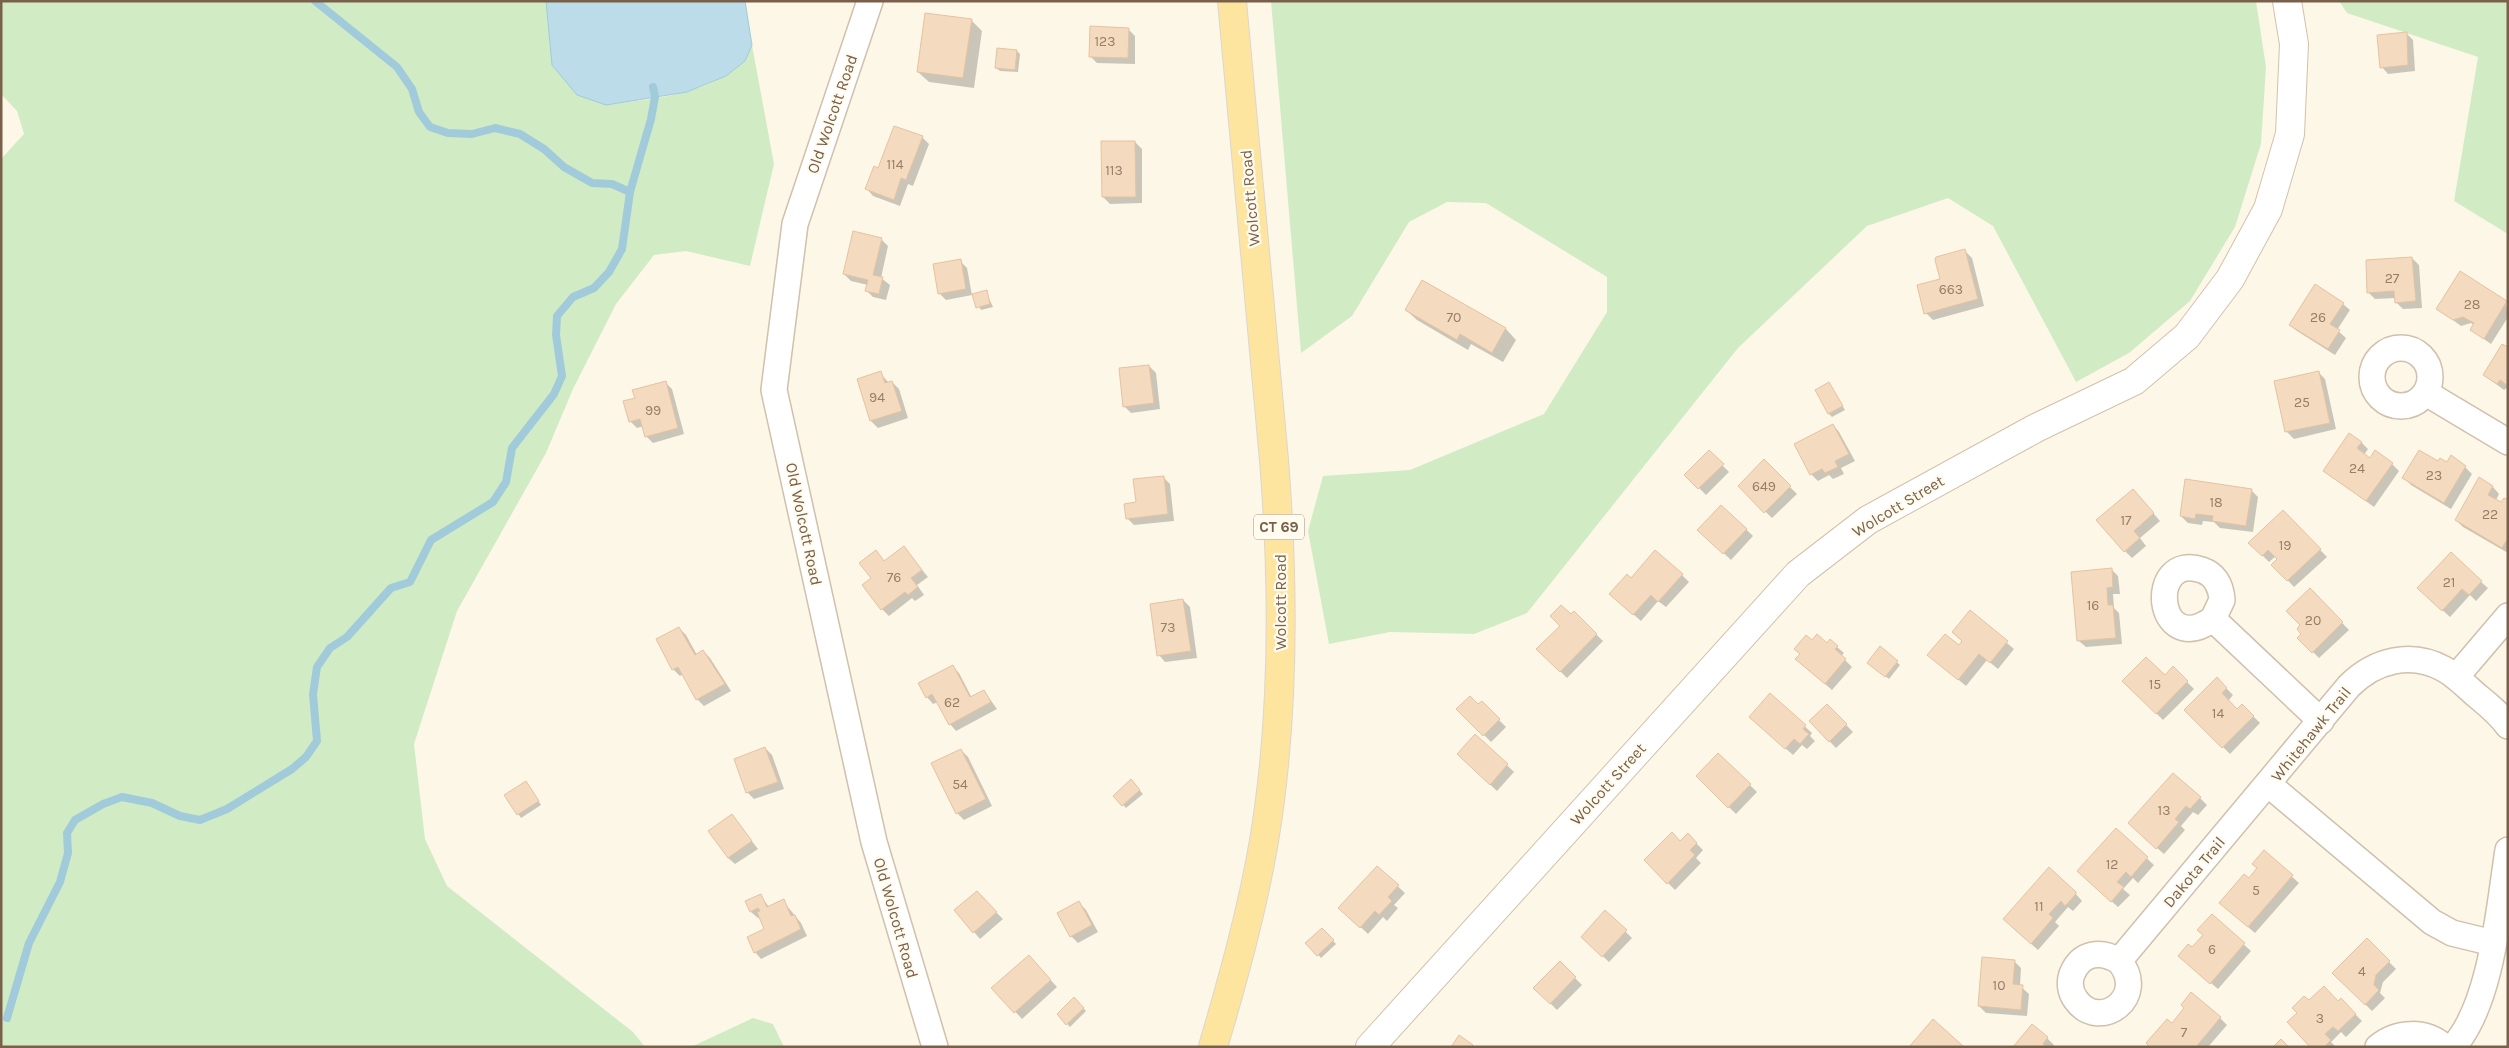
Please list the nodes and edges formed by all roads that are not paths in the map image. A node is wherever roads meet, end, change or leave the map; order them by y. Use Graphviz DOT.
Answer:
graph roads {
  1 [pos="870,1"];
  2 [pos="1232,1"];
  3 [pos="2287,1"];
  4 [pos="2426,393"];
  5 [pos="2508,442"];
  6 [pos="2508,616"];
  7 [pos="2213,619"];
  8 [pos="2456,677"];
  9 [pos="2321,721"];
  10 [pos="2508,726"];
  11 [pos="2268,784"];
  12 [pos="2508,850"];
  13 [pos="2493,943"];
  14 [pos="2119,961"];
  15 [pos="935,1047"];
  16 [pos="1213,1047"];
  17 [pos="1370,1047"];
  18 [pos="2378,1047"];
  19 [pos="2444,1047"];
  20 [pos="2453,1047"];
  1 -- 15 [label="street, Old Wolcott Road"];
  2 -- 16 [label="main road, Wolcott Road / CT 69"];
  3 -- 17 [label="main road, Wolcott Street"];
  4 -- 5 [label="street"];
  6 -- 8 [label="street"];
  7 -- 9 [label="street"];
  8 -- 9 [label="street, Whitehawk Trail"];
  8 -- 10 [label="street, Whitehawk Trail"];
  9 -- 11 [label="street, Whitehawk Trail"];
  11 -- 13 [label="street, Whitehawk Trail"];
  11 -- 14 [label="street, Dakota Trail"];
  12 -- 13 [label="street"];
  13 -- 20 [label="street"];
  18 -- 19 [label="street"];
}
